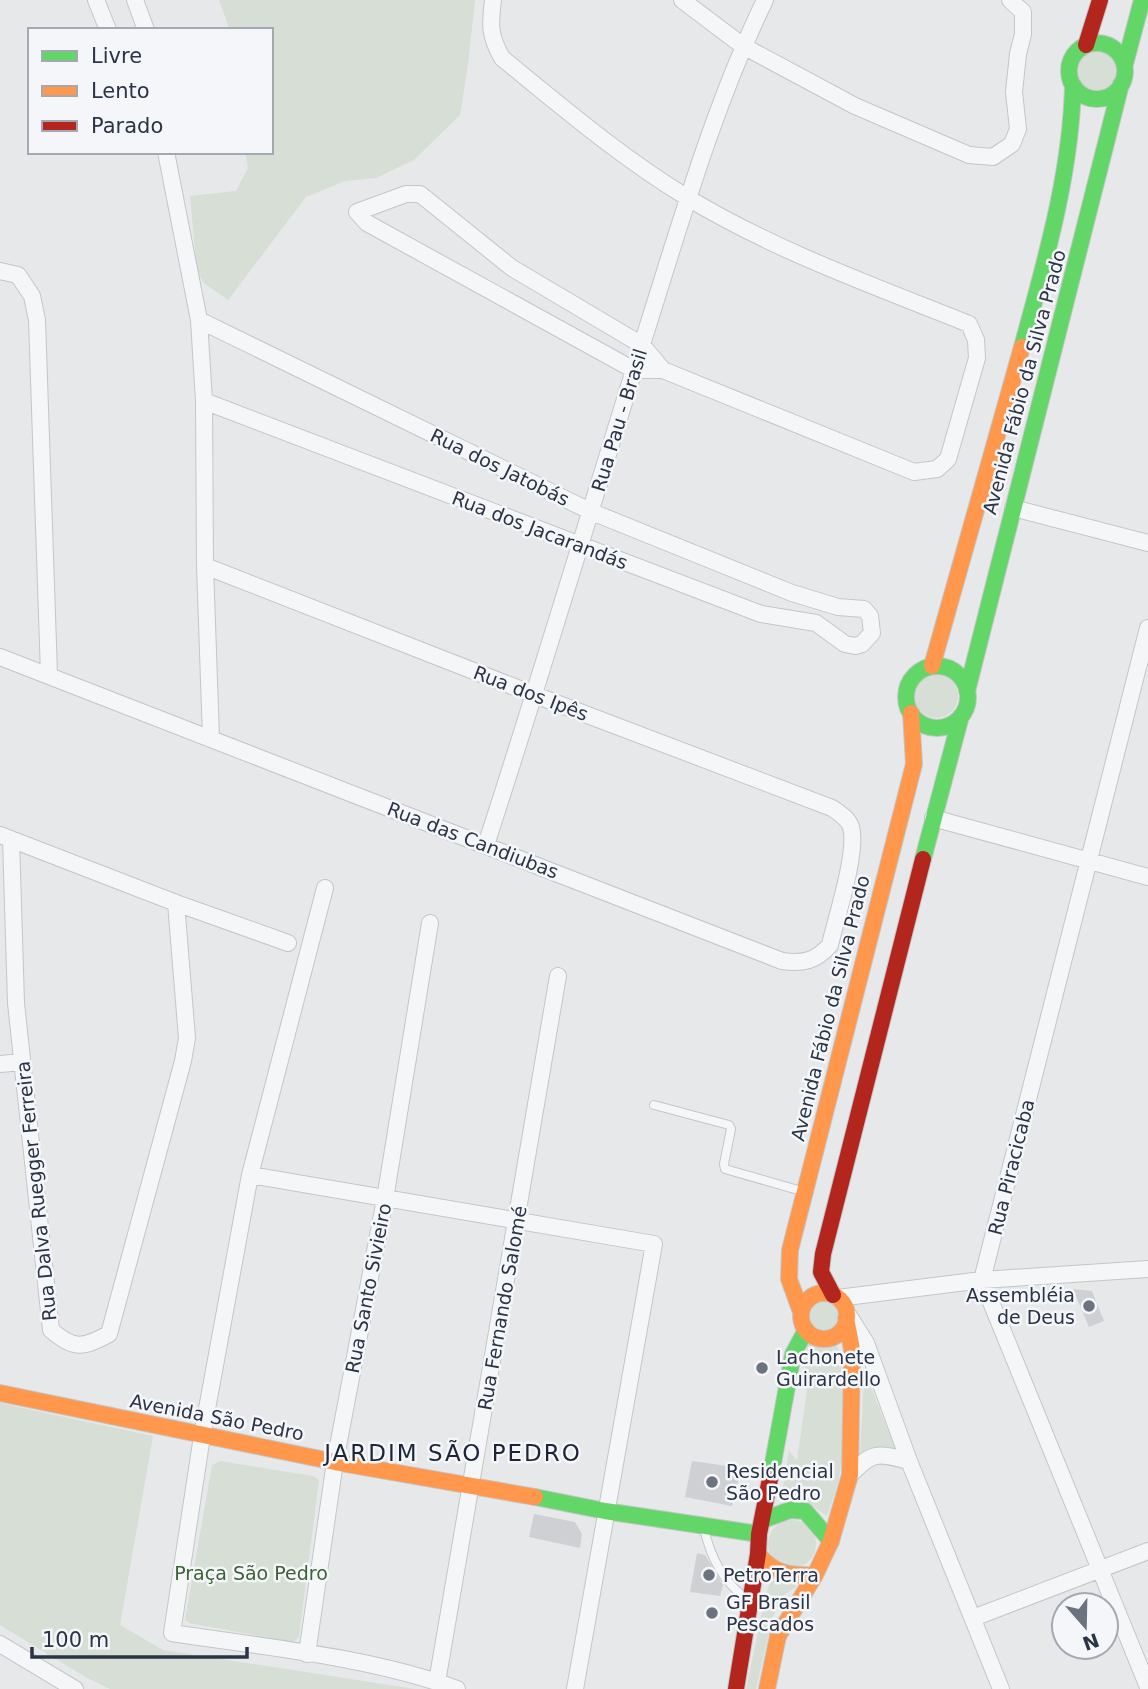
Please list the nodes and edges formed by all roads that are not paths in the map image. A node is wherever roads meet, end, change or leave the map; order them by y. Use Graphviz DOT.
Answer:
graph roads {
  1 [pos="96,0"];
  2 [pos="135,0"];
  3 [pos="493,0"];
  4 [pos="682,0"];
  5 [pos="765,0"];
  6 [pos="1010,0"];
  7 [pos="1100,0"];
  8 [pos="1142,0"];
  9 [pos="107,28"];
  10 [pos="145,28"];
  11 [pos="1086,45"];
  12 [pos="743,46"];
  13 [pos="1125,64"];
  14 [pos="1121,84"];
  15 [pos="1073,85"];
  16 [pos="166,154"];
  17 [pos="688,198"];
  18 [pos="0,271"];
  19 [pos="199,320"];
  20 [pos="642,345"];
  21 [pos="634,370"];
  22 [pos="663,370"];
  23 [pos="204,401"];
  24 [pos="1013,508"];
  25 [pos="592,512"];
  26 [pos="1148,543"];
  27 [pos="581,546"];
  28 [pos="205,566"];
  29 [pos="1148,628"];
  30 [pos="872,633"];
  31 [pos="0,657"];
  32 [pos="932,666"];
  33 [pos="49,674"];
  34 [pos="967,691"];
  35 [pos="535,695"];
  36 [pos="911,713"];
  37 [pos="961,716"];
  38 [pos="211,738"];
  39 [pos="933,818"];
  40 [pos="851,826"];
  41 [pos="5,837"];
  42 [pos="486,845"];
  43 [pos="1087,861"];
  44 [pos="1148,877"];
  45 [pos="326,888"];
  46 [pos="176,904"];
  47 [pos="430,923"];
  48 [pos="288,943"];
  49 [pos="558,976"];
  50 [pos="22,1062"];
  51 [pos="0,1064"];
  52 [pos="654,1105"];
  53 [pos="250,1175"];
  54 [pos="805,1192"];
  55 [pos="385,1199"];
  56 [pos="517,1221"];
  57 [pos="1148,1269"];
  58 [pos="982,1280"];
  59 [pos="841,1306"];
  60 [pos="801,1312"];
  61 [pos="806,1330"];
  62 [pos="0,1393"];
  63 [pos="202,1436"];
  64 [pos="909,1461"];
  65 [pos="335,1462"];
  66 [pos="849,1475"];
  67 [pos="472,1485"];
  68 [pos="605,1511"];
  69 [pos="703,1525"];
  70 [pos="761,1527"];
  71 [pos="831,1541"];
  72 [pos="1148,1552"];
  73 [pos="758,1554"];
  74 [pos="1100,1570"];
  75 [pos="815,1575"];
  76 [pos="751,1602"];
  77 [pos="973,1618"];
  78 [pos="0,1644"];
  79 [pos="307,1654"];
  80 [pos="437,1682"];
  81 [pos="1148,1687"];
  82 [pos="75,1689"];
  83 [pos="457,1689"];
  84 [pos="575,1689"];
  85 [pos="736,1689"];
  86 [pos="767,1689"];
  87 [pos="1001,1689"];
  1 -- 9 [label="street"];
  2 -- 10 [label="street"];
  3 -- 17 [label="street"];
  4 -- 12 [label="street"];
  5 -- 12 [label="street, Rua Pau - Brasil"];
  6 -- 12 [label="street"];
  7 -- 11 [label="main road"];
  8 -- 13 [label="main road"];
  11 -- 13 [label="main road"];
  11 -- 15 [label="main road"];
  12 -- 17 [label="street, Rua Pau - Brasil"];
  13 -- 14 [label="main road"];
  14 -- 15 [label="main road"];
  14 -- 24 [label="main road, Avenida Fábio da Silva Prado"];
  15 -- 32 [label="main road, Avenida Fábio da Silva Prado"];
  16 -- 19 [label="street"];
  17 -- 20 [label="street, Rua Pau - Brasil"];
  17 -- 22 [label="street"];
  18 -- 33 [label="street"];
  19 -- 23 [label="street"];
  19 -- 25 [label="street, Rua dos Jatobás"];
  20 -- 21 [label="street, Rua Pau - Brasil"];
  20 -- 21 [label="street"];
  20 -- 22 [label="street"];
  21 -- 22 [label="street"];
  21 -- 25 [label="street, Rua Pau - Brasil"];
  23 -- 27 [label="street, Rua dos Jacarandás"];
  23 -- 28 [label="street"];
  24 -- 26 [label="street"];
  24 -- 34 [label="main road, Avenida Fábio da Silva Prado"];
  25 -- 27 [label="street, Rua Pau - Brasil"];
  25 -- 30 [label="street, Rua dos Jatobás"];
  27 -- 30 [label="street, Rua dos Jacarandás"];
  27 -- 35 [label="street, Rua Pau - Brasil"];
  28 -- 35 [label="street, Rua dos Ipês"];
  28 -- 38 [label="street"];
  29 -- 43 [label="street, Rua Piracicaba"];
  31 -- 33 [label="street, Rua das Candiubas"];
  32 -- 34 [label="main road"];
  32 -- 36 [label="main road"];
  33 -- 38 [label="street, Rua das Candiubas"];
  34 -- 37 [label="main road"];
  35 -- 40 [label="street, Rua dos Ipês"];
  35 -- 42 [label="street, Rua Pau - Brasil"];
  36 -- 37 [label="main road"];
  36 -- 54 [label="main road, Avenida Fábio da Silva Prado"];
  37 -- 39 [label="main road"];
  38 -- 42 [label="street, Rua das Candiubas"];
  39 -- 43 [label="street"];
  39 -- 59 [label="main road"];
  40 -- 42 [label="street, Rua das Candiubas"];
  41 -- 46 [label="street"];
  41 -- 50 [label="street, Rua Dalva Ruegger Ferreira"];
  43 -- 44 [label="street"];
  43 -- 58 [label="street, Rua Piracicaba"];
  45 -- 53 [label="street"];
  46 -- 48 [label="street"];
  46 -- 50 [label="street, Rua Dalva Ruegger Ferreira"];
  47 -- 55 [label="street, Rua Santo Sivieiro"];
  49 -- 56 [label="street, Rua Fernando Salomé"];
  50 -- 51 [label="street"];
  52 -- 54 [label="lane"];
  53 -- 55 [label="street"];
  53 -- 63 [label="street"];
  54 -- 60 [label="main road, Avenida Fábio da Silva Prado"];
  55 -- 56 [label="street"];
  55 -- 65 [label="street, Rua Santo Sivieiro"];
  56 -- 67 [label="street, Rua Fernando Salomé"];
  56 -- 68 [label="street"];
  57 -- 58 [label="street"];
  58 -- 59 [label="street"];
  58 -- 74 [label="street"];
  59 -- 60 [label="main road"];
  59 -- 61 [label="main road"];
  59 -- 64 [label="street"];
  59 -- 66 [label="main road"];
  60 -- 61 [label="main road"];
  61 -- 70 [label="main road"];
  62 -- 63 [label="main road, Avenida São Pedro"];
  63 -- 65 [label="main road, Avenida São Pedro"];
  63 -- 79 [label="street"];
  64 -- 66 [label="street"];
  64 -- 77 [label="street"];
  65 -- 67 [label="main road, Avenida São Pedro"];
  65 -- 79 [label="street, Rua Santo Sivieiro"];
  66 -- 71 [label="main road"];
  67 -- 68 [label="main road, Avenida São Pedro"];
  67 -- 80 [label="street, Rua Fernando Salomé"];
  68 -- 69 [label="main road, Avenida São Pedro"];
  68 -- 84 [label="street"];
  69 -- 70 [label="main road, Avenida São Pedro"];
  69 -- 76 [label="lane"];
  70 -- 71 [label="main road"];
  70 -- 73 [label="main road"];
  71 -- 75 [label="main road"];
  72 -- 74 [label="street"];
  73 -- 75 [label="main road"];
  73 -- 76 [label="main road"];
  74 -- 77 [label="street"];
  74 -- 81 [label="street"];
  75 -- 86 [label="main road"];
  76 -- 85 [label="main road"];
  77 -- 87 [label="street"];
  78 -- 82 [label="street"];
  79 -- 80 [label="street"];
  80 -- 83 [label="street"];
}
